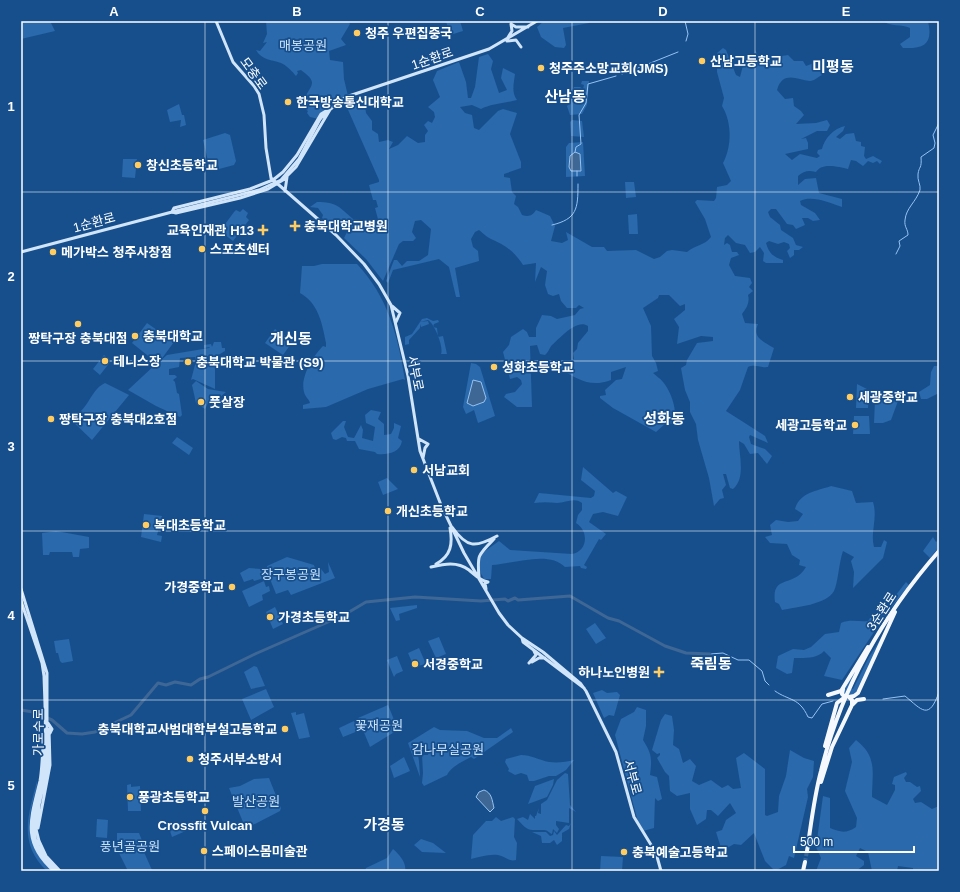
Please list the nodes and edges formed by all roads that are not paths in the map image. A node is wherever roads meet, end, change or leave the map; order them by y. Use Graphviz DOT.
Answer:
graph roads {
  1 [pos="216,21"];
  2 [pos="537,21"];
  3 [pos="528,27"];
  4 [pos="505,41"];
  5 [pos="521,47"];
  6 [pos="331,108"];
  7 [pos="269,168"];
  8 [pos="270,172"];
  9 [pos="280,175"];
  10 [pos="287,177"];
  11 [pos="273,180"];
  12 [pos="265,184"];
  13 [pos="276,184"];
  14 [pos="285,191"];
  15 [pos="172,212"];
  16 [pos="21,252"];
  17 [pos="391,306"];
  18 [pos="395,324"];
  19 [pos="418,437"];
  20 [pos="423,459"];
  21 [pos="448,522"];
  22 [pos="939,551"];
  23 [pos="939,555"];
  24 [pos="918,578"];
  25 [pos="479,579"];
  26 [pos="914,583"];
  27 [pos="21,589"];
  28 [pos="489,595"];
  29 [pos="21,601"];
  30 [pos="900,601"];
  31 [pos="895,612"];
  32 [pos="522,640"];
  33 [pos="545,658"];
  34 [pos="584,688"];
  35 [pos="843,688"];
  36 [pos="851,688"];
  37 [pos="859,690"];
  38 [pos="837,704"];
  39 [pos="852,705"];
  40 [pos="842,709"];
  41 [pos="46,714"];
  42 [pos="46,723"];
  43 [pos="820,782"];
  44 [pos="817,786"];
  45 [pos="36,804"];
  46 [pos="30,821"];
  47 [pos="38,836"];
  48 [pos="806,862"];
  49 [pos="56,871"];
  50 [pos="60,871"];
  51 [pos="661,871"];
  52 [pos="804,871"];
  1 -- 7 [label="main road, 모충로"];
  2 -- 3 [label="main road, 1순환로"];
  3 -- 4 [label="main road, 1순환로"];
  3 -- 4 [label="main road"];
  4 -- 5 [label="main road"];
  4 -- 6 [label="main road, 1순환로"];
  6 -- 9 [label="main road"];
  6 -- 10 [label="main road, 1순환로"];
  6 -- 15 [label="main road, 1순환로, bridge"];
  7 -- 8 [label="main road, 모충로"];
  7 -- 12 [label="main road"];
  8 -- 9 [label="main road"];
  8 -- 11 [label="main road, 모충로"];
  9 -- 11 [label="main road"];
  10 -- 13 [label="main road, 1순환로"];
  10 -- 14 [label="main road"];
  11 -- 12 [label="main road"];
  11 -- 13 [label="main road, 모충로"];
  12 -- 15 [label="main road"];
  13 -- 14 [label="main road, 서부로"];
  13 -- 15 [label="main road, 1순환로"];
  14 -- 17 [label="main road, 서부로"];
  15 -- 16 [label="main road, 1순환로"];
  17 -- 18 [label="main road, 서부로"];
  17 -- 18 [label="main road"];
  18 -- 19 [label="main road, 서부로"];
  19 -- 20 [label="main road, 서부로"];
  19 -- 20 [label="main road"];
  20 -- 21 [label="main road, 서부로"];
  21 -- 25 [label="main road, 서부로"];
  21 -- 25 [label="main road"];
  21 -- 25 [label="main road"];
  22 -- 24 [label="highway, 3순환로"];
  23 -- 24 [label="highway, 3순환로"];
  24 -- 26 [label="highway, 3순환로"];
  25 -- 28 [label="main road, 서부로"];
  25 -- 28 [label="main road"];
  26 -- 30 [label="highway, 3순환로"];
  26 -- 31 [label="highway, 3순환로"];
  27 -- 41 [label="main road, 가로수로"];
  28 -- 32 [label="main road, 서부로"];
  29 -- 41 [label="main road, 가로수로"];
  30 -- 35 [label="highway"];
  30 -- 36 [label="highway, 3순환로"];
  31 -- 36 [label="highway, 3순환로"];
  31 -- 37 [label="highway"];
  32 -- 33 [label="main road, 서부로"];
  32 -- 33 [label="main road"];
  32 -- 34 [label="main road, 서부로"];
  33 -- 34 [label="main road, 서부로"];
  34 -- 51 [label="main road, 서부로"];
  35 -- 38 [label="highway"];
  35 -- 38 [label="highway"];
  36 -- 40 [label="highway"];
  37 -- 39 [label="highway"];
  37 -- 39 [label="highway"];
  38 -- 44 [label="highway"];
  39 -- 43 [label="highway"];
  40 -- 43 [label="highway"];
  40 -- 44 [label="highway"];
  41 -- 42 [label="main road, 가로수로"];
  42 -- 45 [label="main road, 가로수로"];
  42 -- 46 [label="main road"];
  42 -- 47 [label="main road, 가로수로"];
  42 -- 47 [label="main road"];
  43 -- 44 [label="highway"];
  45 -- 46 [label="main road"];
  45 -- 49 [label="main road, 가로수로"];
  46 -- 49 [label="main road"];
  47 -- 50 [label="main road, 가로수로"];
  48 -- 52 [label="highway"];
}
